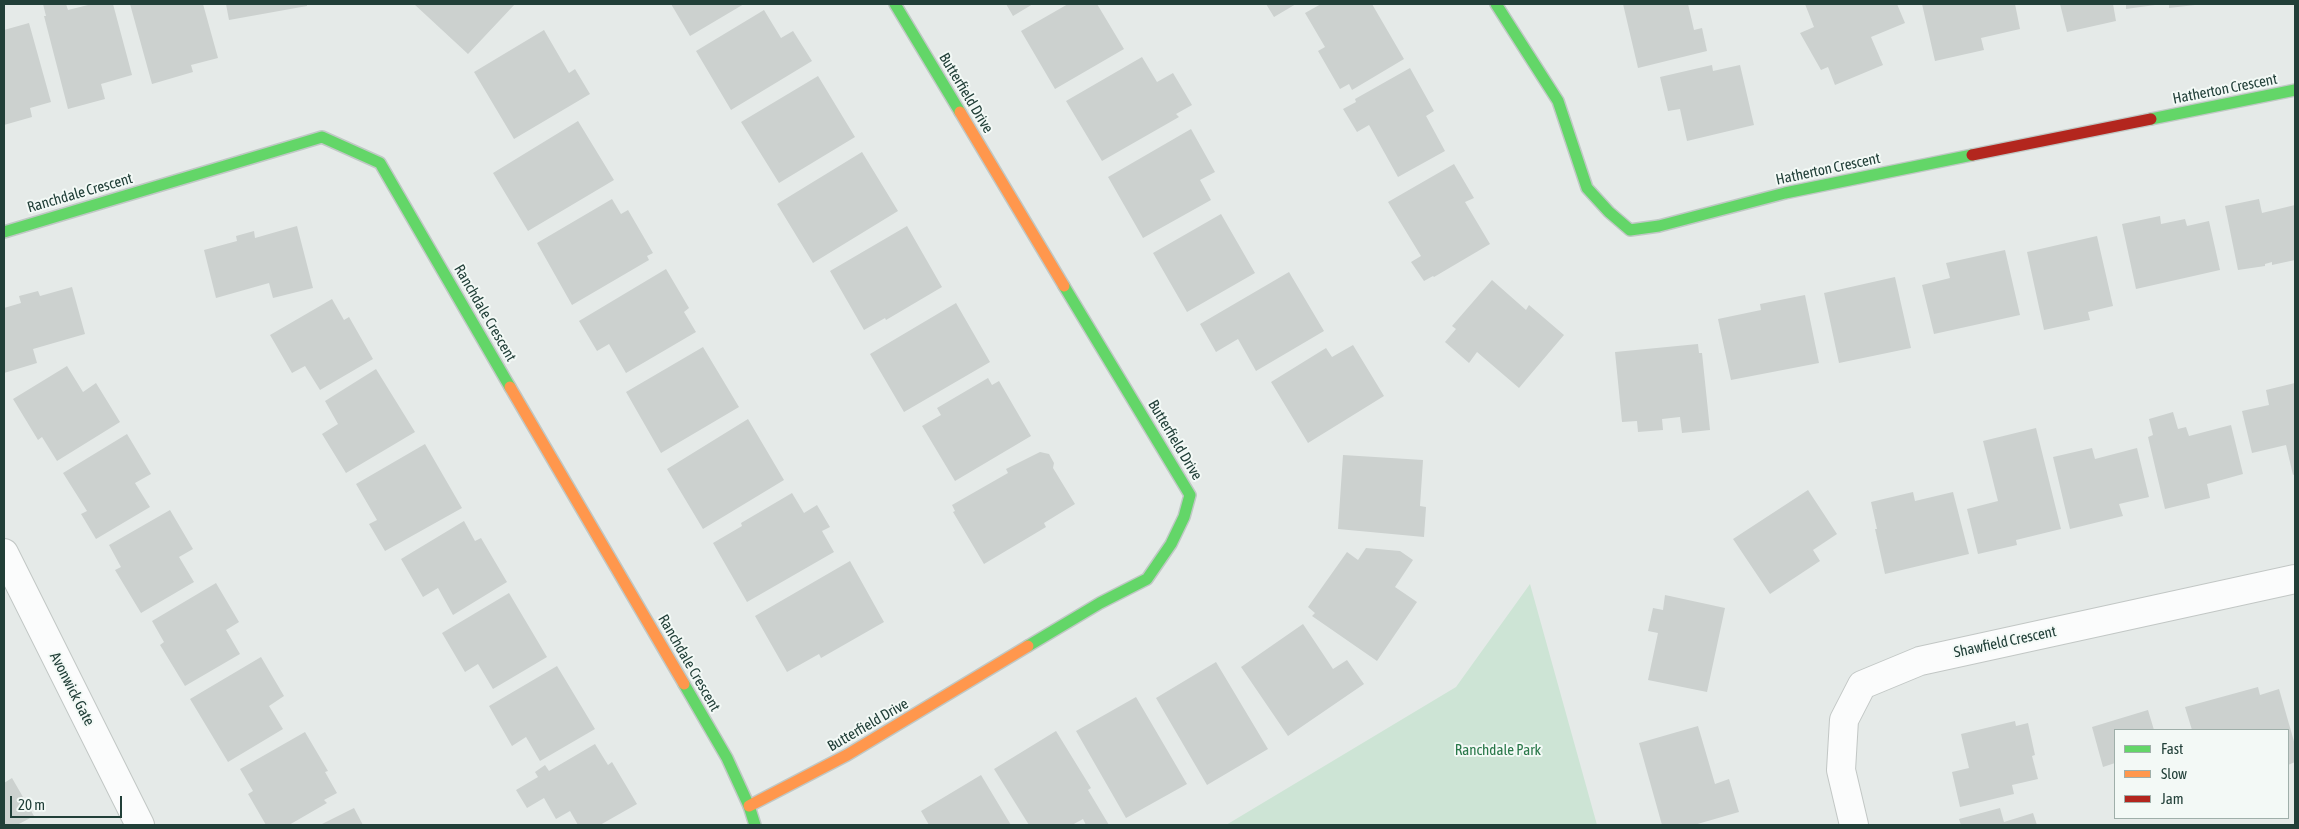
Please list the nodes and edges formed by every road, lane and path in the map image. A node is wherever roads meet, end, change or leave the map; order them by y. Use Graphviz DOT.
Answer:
graph roads {
  1 [pos="895,4"];
  2 [pos="1496,4"];
  3 [pos="2295,90"];
  4 [pos="4,232"];
  5 [pos="4,553"];
  6 [pos="2295,579"];
  7 [pos="749,806"];
  8 [pos="140,825"];
  9 [pos="754,825"];
  10 [pos="1854,825"];
  1 -- 7 [label="street, Butterfield Drive"];
  2 -- 3 [label="street, Hatherton Crescent"];
  4 -- 7 [label="street, Ranchdale Crescent"];
  5 -- 8 [label="street, Avonwick Gate"];
  6 -- 10 [label="street, Shawfield Crescent"];
  7 -- 9 [label="street, Ranchdale Crescent"];
}
